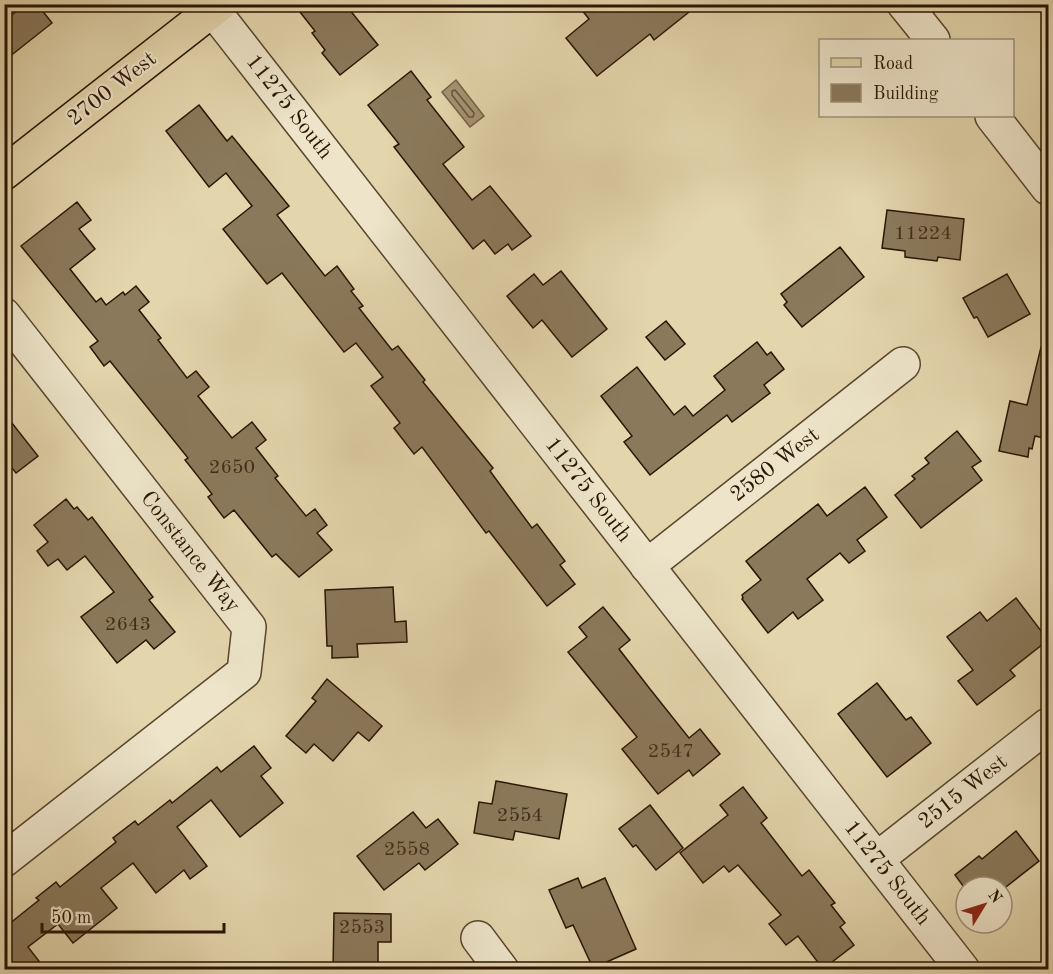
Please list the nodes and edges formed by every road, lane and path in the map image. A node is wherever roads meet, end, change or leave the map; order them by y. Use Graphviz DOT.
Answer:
graph roads {
  1 [pos="904,4"];
  2 [pos="216,7"];
  3 [pos="932,39"];
  4 [pos="993,117"];
  5 [pos="4,173"];
  6 [pos="1048,188"];
  7 [pos="4,315"];
  8 [pos="903,364"];
  9 [pos="647,566"];
  10 [pos="1048,725"];
  11 [pos="877,859"];
  12 [pos="4,860"];
  13 [pos="478,939"];
  14 [pos="502,969"];
  15 [pos="963,969"];
  1 -- 3 [label="street"];
  2 -- 5 [label="main road, 2700 West"];
  2 -- 9 [label="street, 11275 South"];
  4 -- 6 [label="street"];
  7 -- 12 [label="street, Constance Way"];
  8 -- 9 [label="street, 2580 West"];
  9 -- 11 [label="street, 11275 South"];
  10 -- 11 [label="street, 2515 West"];
  11 -- 15 [label="street, 11275 South"];
  13 -- 14 [label="street"];
}
